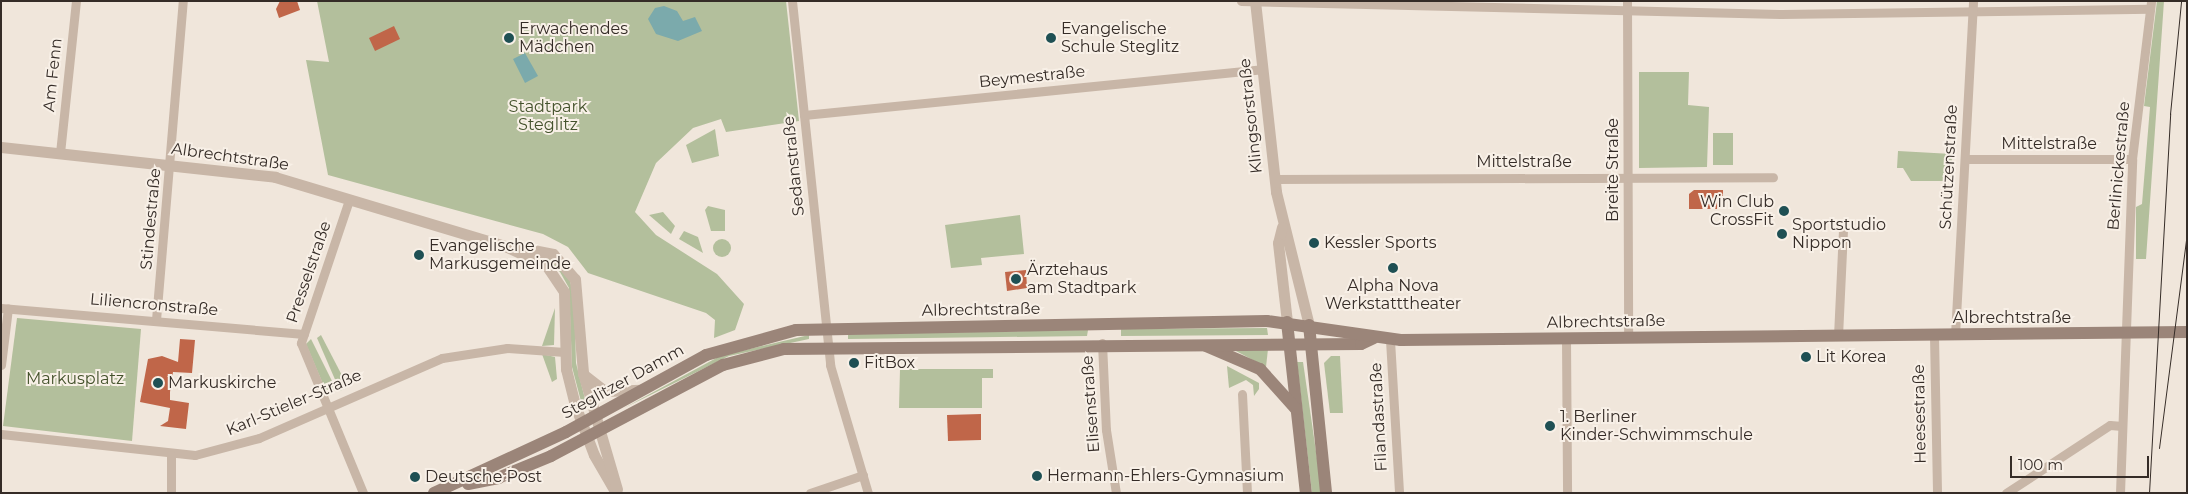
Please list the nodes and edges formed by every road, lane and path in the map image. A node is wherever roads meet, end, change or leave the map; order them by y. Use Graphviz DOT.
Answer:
graph roads {
  1 [pos="76,1"];
  2 [pos="183,1"];
  3 [pos="792,1"];
  4 [pos="1241,1"];
  5 [pos="1627,1"];
  6 [pos="1973,1"];
  7 [pos="1255,2"];
  8 [pos="2151,5"];
  9 [pos="1627,11"];
  10 [pos="1972,12"];
  11 [pos="1262,69"];
  12 [pos="804,115"];
  13 [pos="1,147"];
  14 [pos="60,152"];
  15 [pos="1965,159"];
  16 [pos="2132,159"];
  17 [pos="171,164"];
  18 [pos="1628,177"];
  19 [pos="1773,177"];
  20 [pos="1274,179"];
  21 [pos="349,200"];
  22 [pos="1282,227"];
  23 [pos="1843,229"];
  24 [pos="505,246"];
  25 [pos="5,308"];
  26 [pos="156,320"];
  27 [pos="1287,322"];
  28 [pos="1092,323"];
  29 [pos="1309,325"];
  30 [pos="826,328"];
  31 [pos="2187,332"];
  32 [pos="304,334"];
  33 [pos="2124,334"];
  34 [pos="1955,335"];
  35 [pos="1838,336"];
  36 [pos="1934,336"];
  37 [pos="1374,338"];
  38 [pos="1628,338"];
  39 [pos="1566,339"];
  40 [pos="1390,340"];
  41 [pos="1197,342"];
  42 [pos="1289,342"];
  43 [pos="1098,343"];
  44 [pos="1310,343"];
  45 [pos="828,345"];
  46 [pos="565,352"];
  47 [pos="1,365"];
  48 [pos="583,373"];
  49 [pos="645,389"];
  50 [pos="1242,394"];
  51 [pos="327,407"];
  52 [pos="1297,410"];
  53 [pos="596,416"];
  54 [pos="581,424"];
  55 [pos="2122,426"];
  56 [pos="601,431"];
  57 [pos="1,434"];
  58 [pos="587,438"];
  59 [pos="171,455"];
  60 [pos="863,475"];
  61 [pos="438,491"];
  62 [pos="171,493"];
  63 [pos="363,493"];
  64 [pos="617,493"];
  65 [pos="810,493"];
  66 [pos="868,493"];
  67 [pos="1116,493"];
  68 [pos="1247,493"];
  69 [pos="1306,493"];
  70 [pos="1326,493"];
  71 [pos="1399,493"];
  72 [pos="1567,493"];
  73 [pos="1937,493"];
  74 [pos="2006,493"];
  75 [pos="2120,493"];
  1 -- 14 [label="street, Am Fenn"];
  2 -- 17 [label="street, Stindestraße"];
  3 -- 12 [label="street, Sedanstraße"];
  4 -- 7 [label="street"];
  5 -- 9 [label="street, Breite Straße"];
  6 -- 10 [label="street, Schützenstraße"];
  7 -- 9 [label="street"];
  7 -- 11 [label="street, Klingsorstraße"];
  8 -- 10 [label="street"];
  8 -- 16 [label="street, Berlinickestraße"];
  9 -- 10 [label="street"];
  9 -- 18 [label="street, Breite Straße"];
  10 -- 15 [label="street, Schützenstraße"];
  11 -- 12 [label="street, Beymestraße"];
  11 -- 20 [label="street, Klingsorstraße"];
  12 -- 30 [label="street, Sedanstraße"];
  13 -- 14 [label="street, Albrechtstraße"];
  14 -- 17 [label="street, Albrechtstraße"];
  15 -- 16 [label="street, Mittelstraße"];
  15 -- 34 [label="street, Schützenstraße"];
  16 -- 33 [label="street, Berlinickestraße"];
  17 -- 21 [label="street, Albrechtstraße"];
  17 -- 26 [label="street, Stindestraße"];
  18 -- 19 [label="street, Mittelstraße"];
  18 -- 20 [label="street, Mittelstraße"];
  18 -- 38 [label="street, Breite Straße"];
  20 -- 22 [label="street, Klingsorstraße"];
  21 -- 24 [label="street, Albrechtstraße"];
  21 -- 32 [label="street, Presselstraße"];
  22 -- 27 [label="street, Klingsorstraße"];
  22 -- 29 [label="street, Klingsorstraße"];
  23 -- 35 [label="street"];
  24 -- 46 [label="street"];
  24 -- 48 [label="street"];
  25 -- 26 [label="street, Liliencronstraße"];
  25 -- 47 [label="street"];
  26 -- 32 [label="street, Liliencronstraße"];
  27 -- 28 [label="main road, Albrechtstraße"];
  27 -- 29 [label="main road, Albrechtstraße"];
  27 -- 42 [label="main road"];
  28 -- 30 [label="main road, Albrechtstraße"];
  28 -- 43 [label="main road"];
  29 -- 37 [label="main road, Albrechtstraße"];
  29 -- 44 [label="main road"];
  30 -- 45 [label="street, Sedanstraße"];
  30 -- 49 [label="main road, Steglitzer Damm"];
  31 -- 33 [label="main road, Albrechtstraße"];
  32 -- 51 [label="street, Presselstraße"];
  33 -- 34 [label="main road, Albrechtstraße"];
  33 -- 55 [label="street, Berlinickestraße"];
  34 -- 36 [label="main road, Albrechtstraße"];
  35 -- 36 [label="main road, Albrechtstraße"];
  35 -- 38 [label="main road, Albrechtstraße"];
  36 -- 73 [label="street, Heesestraße"];
  37 -- 40 [label="main road, Albrechtstraße"];
  37 -- 44 [label="main road, Albrechtstraße"];
  38 -- 39 [label="main road, Albrechtstraße"];
  39 -- 40 [label="main road, Albrechtstraße"];
  39 -- 72 [label="street"];
  40 -- 71 [label="street, Filandastraße"];
  41 -- 42 [label="main road, Albrechtstraße"];
  41 -- 43 [label="main road, Albrechtstraße"];
  41 -- 52 [label="main road"];
  42 -- 44 [label="main road, Albrechtstraße"];
  42 -- 52 [label="main road"];
  43 -- 45 [label="main road, Albrechtstraße"];
  43 -- 67 [label="street, Elisenstraße"];
  44 -- 70 [label="main road"];
  45 -- 56 [label="main road, Steglitzer Damm"];
  45 -- 60 [label="street, Sedanstraße"];
  46 -- 51 [label="street, Karl-Stieler-Straße"];
  46 -- 54 [label="street"];
  48 -- 49 [label="street"];
  48 -- 53 [label="street"];
  49 -- 53 [label="main road, Steglitzer Damm"];
  50 -- 68 [label="street"];
  51 -- 59 [label="street, Karl-Stieler-Straße"];
  51 -- 63 [label="street, Presselstraße"];
  52 -- 69 [label="main road"];
  53 -- 54 [label="main road, Steglitzer Damm"];
  53 -- 56 [label="street"];
  54 -- 58 [label="street"];
  54 -- 61 [label="main road, Steglitzer Damm"];
  55 -- 74 [label="street"];
  55 -- 75 [label="street, Berlinickestraße"];
  56 -- 58 [label="main road, Steglitzer Damm"];
  56 -- 64 [label="street"];
  57 -- 59 [label="street, Karl-Stieler-Straße"];
  58 -- 61 [label="main road, Steglitzer Damm"];
  58 -- 64 [label="street"];
  59 -- 62 [label="street"];
  60 -- 65 [label="street"];
  60 -- 66 [label="street, Sedanstraße"];
}
